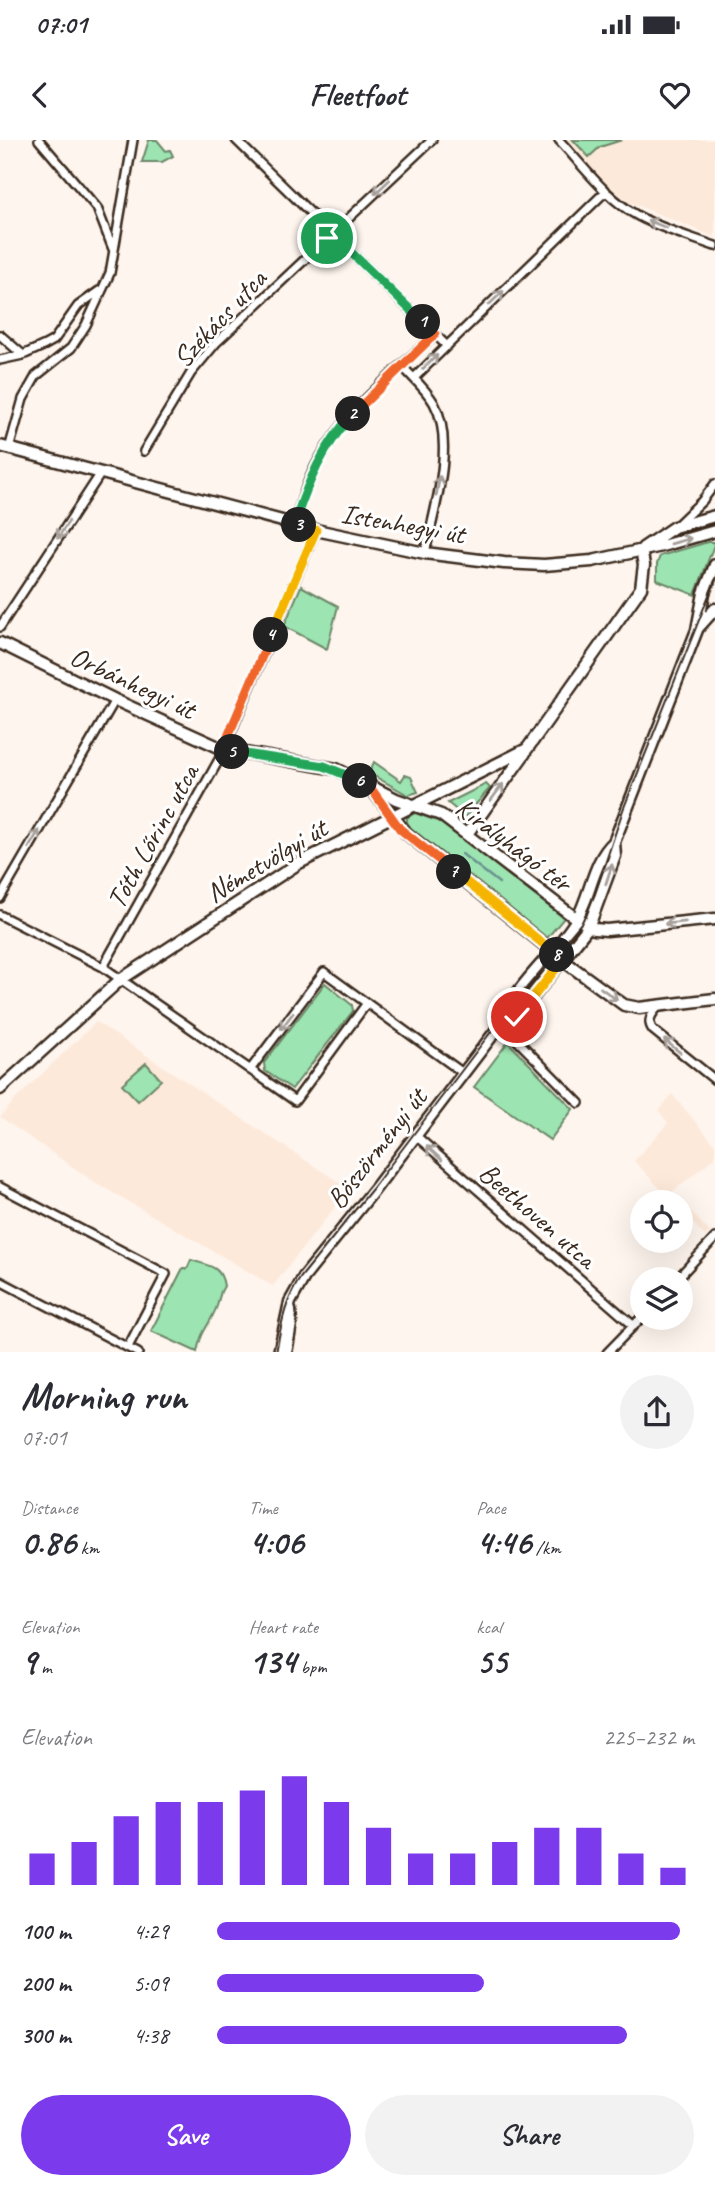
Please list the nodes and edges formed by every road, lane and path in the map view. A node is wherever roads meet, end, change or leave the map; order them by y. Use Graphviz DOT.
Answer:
graph roads {
  1 [pos="39,140"];
  2 [pos="133,140"];
  3 [pos="236,140"];
  4 [pos="432,140"];
  5 [pos="559,140"];
  6 [pos="606,191"];
  7 [pos="332,234"];
  8 [pos="715,246"];
  9 [pos="114,253"];
  10 [pos="100,290"];
  11 [pos="435,334"];
  12 [pos="0,335"];
  13 [pos="447,346"];
  14 [pos="23,355"];
  15 [pos="0,360"];
  16 [pos="402,366"];
  17 [pos="414,378"];
  18 [pos="4,447"];
  19 [pos="144,451"];
  20 [pos="101,473"];
  21 [pos="715,484"];
  22 [pos="715,516"];
  23 [pos="294,524"];
  24 [pos="674,527"];
  25 [pos="316,530"];
  26 [pos="714,532"];
  27 [pos="641,550"];
  28 [pos="425,553"];
  29 [pos="715,565"];
  30 [pos="715,609"];
  31 [pos="0,626"];
  32 [pos="697,630"];
  33 [pos="0,643"];
  34 [pos="115,700"];
  35 [pos="223,748"];
  36 [pos="527,749"];
  37 [pos="370,787"];
  38 [pos="414,806"];
  39 [pos="391,817"];
  40 [pos="467,834"];
  41 [pos="0,898"];
  42 [pos="0,915"];
  43 [pos="715,919"];
  44 [pos="583,923"];
  45 [pos="557,955"];
  46 [pos="103,967"];
  47 [pos="120,980"];
  48 [pos="715,999"];
  49 [pos="367,1003"];
  50 [pos="661,1005"];
  51 [pos="501,1024"];
  52 [pos="250,1070"];
  53 [pos="463,1073"];
  54 [pos="715,1080"];
  55 [pos="0,1089"];
  56 [pos="579,1103"];
  57 [pos="415,1135"];
  58 [pos="0,1187"];
  59 [pos="715,1238"];
  60 [pos="688,1267"];
  61 [pos="0,1281"];
  62 [pos="290,1302"];
  63 [pos="630,1323"];
  64 [pos="630,1330"];
  65 [pos="128,1347"];
  66 [pos="136,1352"];
  67 [pos="279,1352"];
  68 [pos="286,1352"];
  69 [pos="608,1352"];
  1 -- 9 [label="street"];
  2 -- 9 [label="street"];
  3 -- 7 [label="street"];
  4 -- 7 [label="street, Székács utca, one-way"];
  5 -- 6 [label="street"];
  8 -- 6 [label="street, one-way"];
  13 -- 6 [label="street, one-way"];
  7 -- 11 [label="street"];
  7 -- 19 [label="street, Székács utca"];
  9 -- 10 [label="street"];
  10 -- 14 [label="street"];
  10 -- 18 [label="street"];
  11 -- 13 [label="street"];
  11 -- 16 [label="street"];
  12 -- 14 [label="street"];
  17 -- 13 [label="street, one-way"];
  14 -- 15 [label="street"];
  16 -- 17 [label="street"];
  16 -- 23 [label="street"];
  28 -- 17 [label="street, one-way"];
  18 -- 20 [label="street, Istenhegyi út"];
  20 -- 23 [label="street, Istenhegyi út"];
  20 -- 31 [label="street, one-way"];
  21 -- 24 [label="street"];
  22 -- 24 [label="street, Istenhegyi út"];
  23 -- 25 [label="street, Istenhegyi út"];
  24 -- 27 [label="street, Istenhegyi út"];
  25 -- 28 [label="street, Istenhegyi út"];
  25 -- 35 [label="street, Tóth Lőrinc utca"];
  27 -- 26 [label="street, Istenhegyi út, one-way"];
  27 -- 28 [label="street, Istenhegyi út"];
  27 -- 36 [label="street, Németvölgyi út"];
  29 -- 32 [label="street, Böszörményi út"];
  30 -- 32 [label="street, Böszörményi út"];
  32 -- 44 [label="street, Böszörményi út"];
  33 -- 34 [label="street, Orbánhegyi út"];
  34 -- 35 [label="street, Orbánhegyi út"];
  41 -- 34 [label="street, one-way"];
  35 -- 37 [label="street, Orbánhegyi út"];
  35 -- 46 [label="street, Tóth Lőrinc utca"];
  36 -- 38 [label="street, Németvölgyi út"];
  40 -- 36 [label="street, one-way"];
  37 -- 38 [label="street, Orbánhegyi út"];
  37 -- 39 [label="street, Orbánhegyi út"];
  38 -- 39 [label="street, Németvölgyi út"];
  38 -- 40 [label="street, Királyhágó tér"];
  39 -- 45 [label="street, Királyhágó tér"];
  39 -- 47 [label="street, Németvölgyi út"];
  40 -- 44 [label="street, Királyhágó tér"];
  42 -- 46 [label="street"];
  43 -- 44 [label="street, one-way"];
  44 -- 45 [label="street, Böszörményi út"];
  45 -- 50 [label="street, Királyhágó tér, one-way"];
  45 -- 51 [label="street, Böszörményi út"];
  45 -- 51 [label="street, Böszörményi út"];
  46 -- 47 [label="street"];
  47 -- 52 [label="street"];
  47 -- 55 [label="street, Németvölgyi út"];
  48 -- 50 [label="street, Királyhágó tér"];
  49 -- 52 [label="street, one-way"];
  49 -- 52 [label="street"];
  49 -- 53 [label="street"];
  54 -- 50 [label="street, one-way"];
  51 -- 53 [label="street, Böszörményi út"];
  51 -- 56 [label="street"];
  53 -- 57 [label="street, Böszörményi út"];
  57 -- 62 [label="street, Böszörményi út"];
  63 -- 57 [label="street, Beethoven utca, one-way"];
  58 -- 65 [label="street"];
  59 -- 60 [label="street"];
  61 -- 65 [label="street"];
  62 -- 67 [label="street, Böszörményi út"];
  62 -- 68 [label="street, Böszörményi út"];
  64 -- 69 [label="street"];
  65 -- 66 [label="street"];
}
